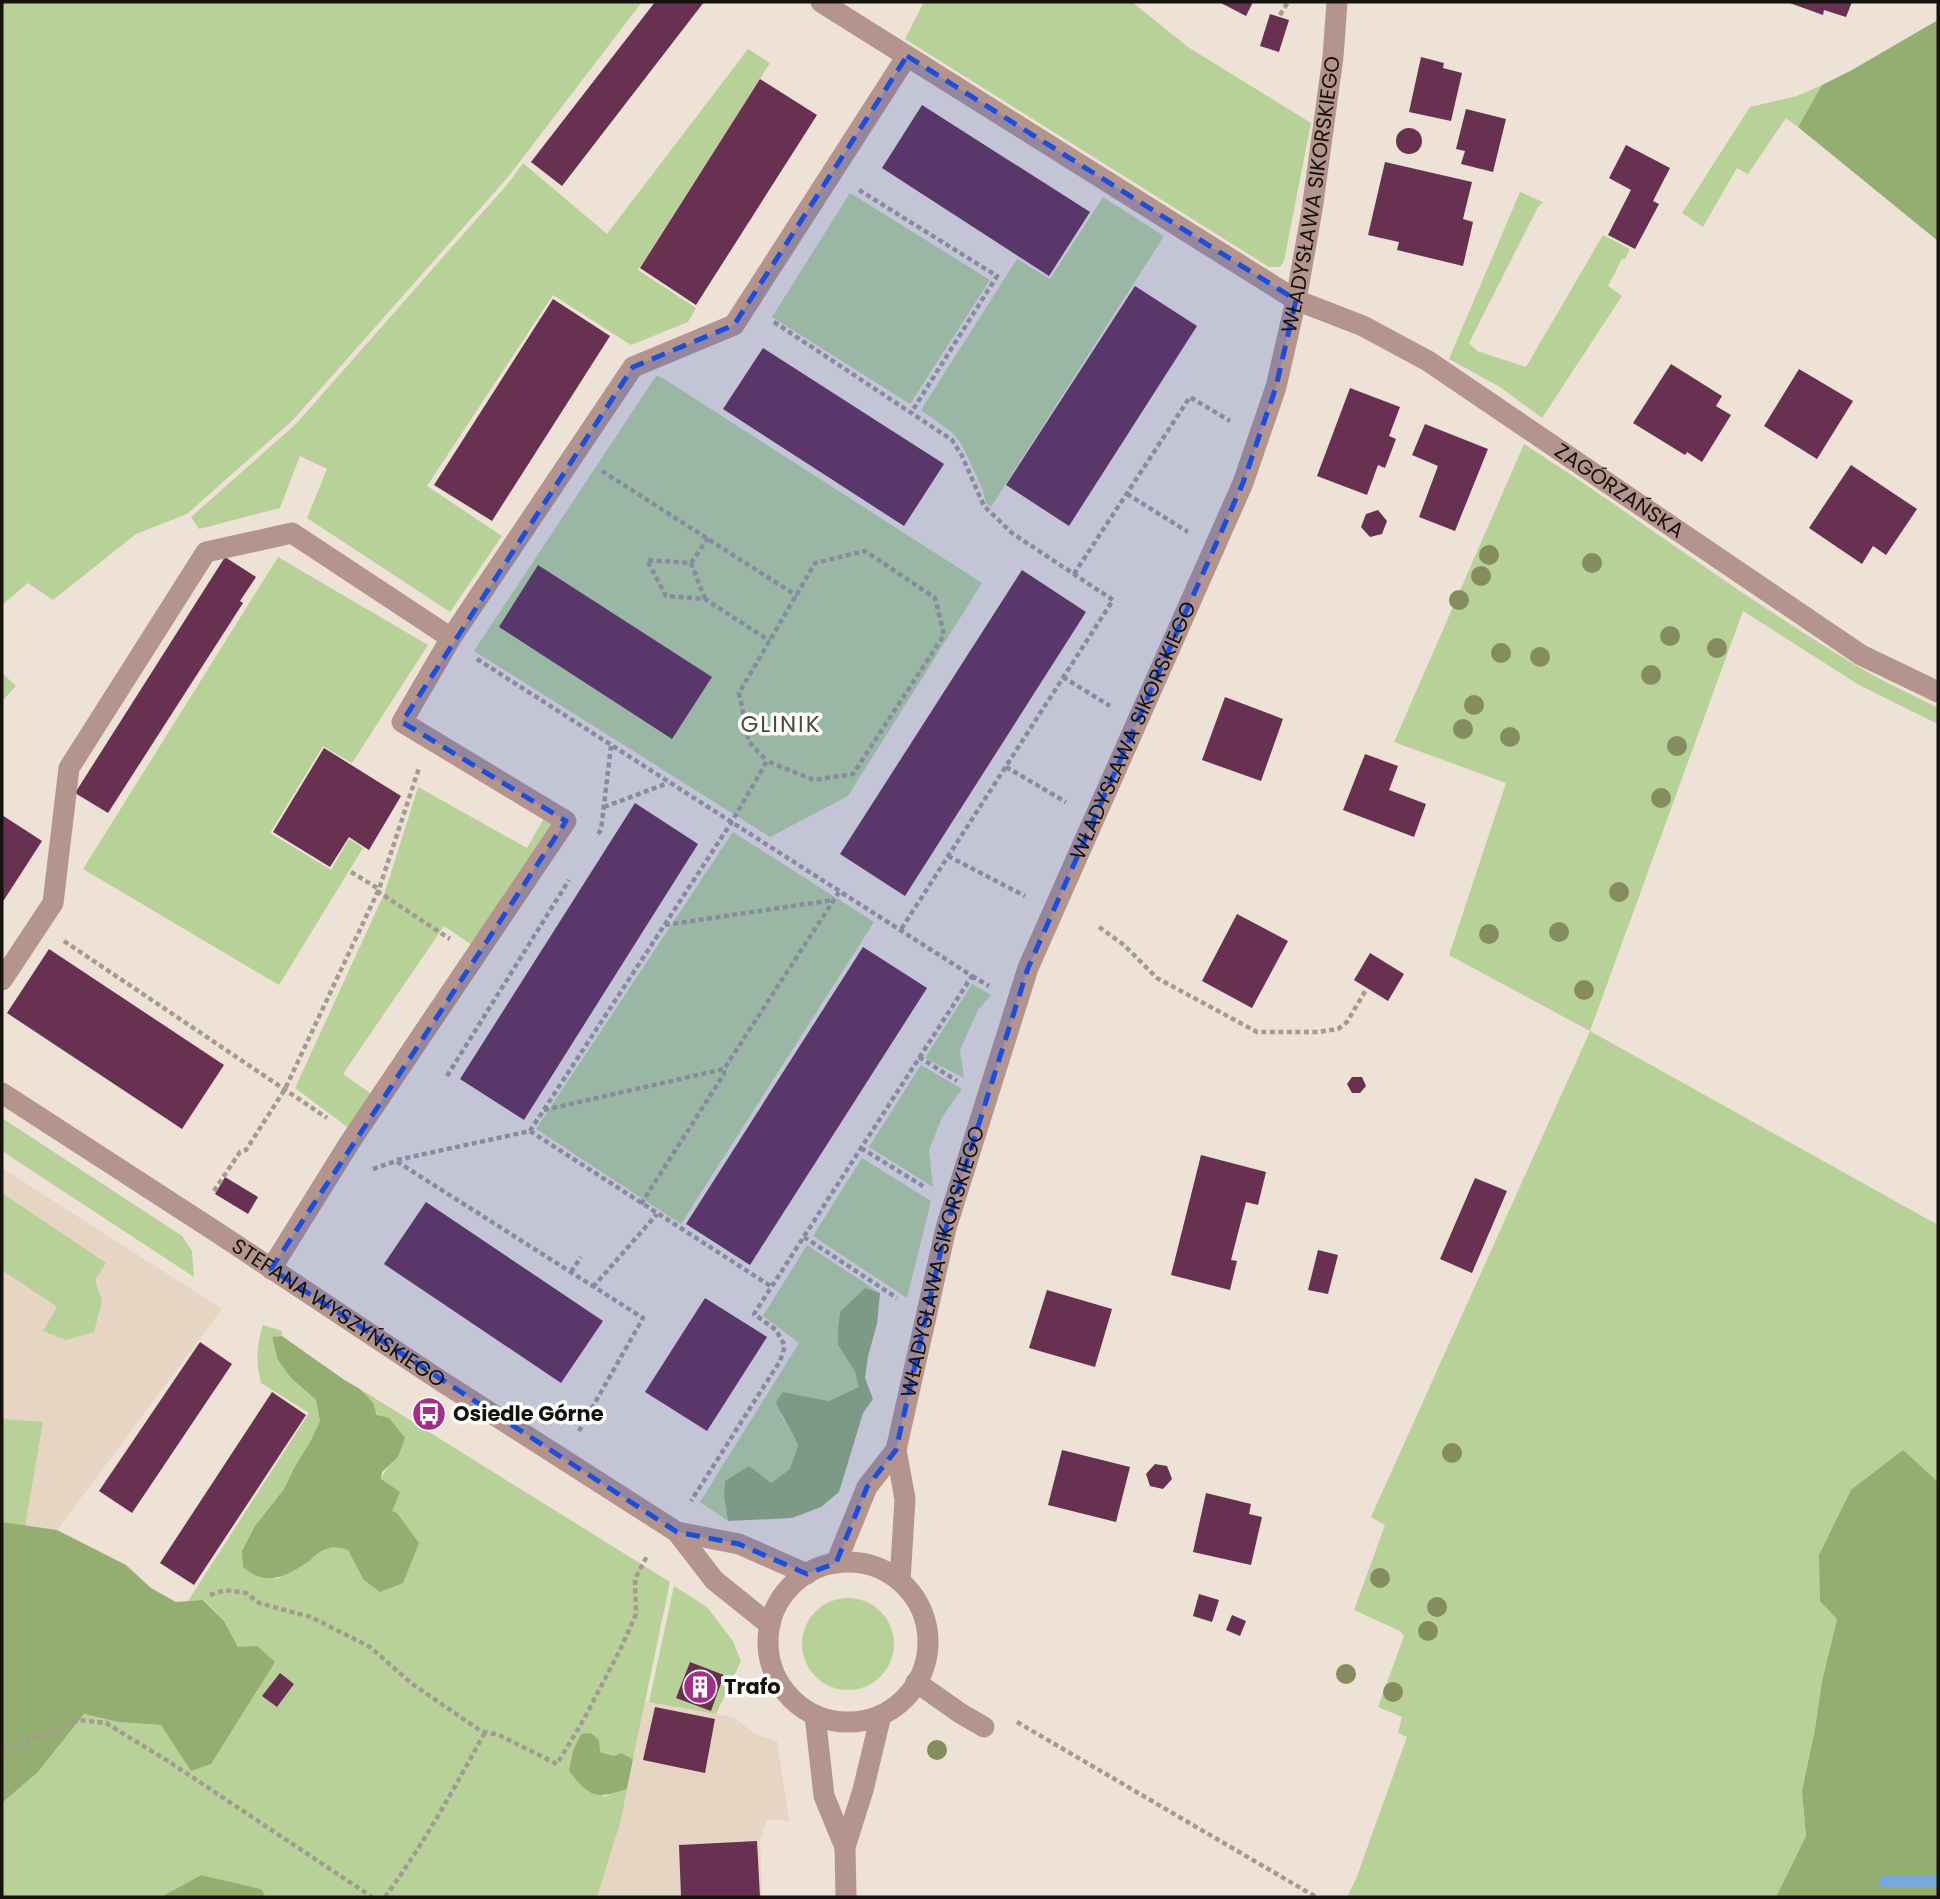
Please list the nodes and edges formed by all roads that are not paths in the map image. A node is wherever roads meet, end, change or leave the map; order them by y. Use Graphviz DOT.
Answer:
graph roads {
  1 [pos="821,2"];
  2 [pos="1337,2"];
  3 [pos="907,56"];
  4 [pos="1296,300"];
  5 [pos="452,638"];
  6 [pos="1938,692"];
  7 [pos="2,980"];
  8 [pos="2,1093"];
  9 [pos="271,1269"];
  10 [pos="896,1450"];
  11 [pos="677,1532"];
  12 [pos="836,1563"];
  13 [pos="807,1574"];
  14 [pos="900,1581"];
  15 [pos="770,1625"];
  16 [pos="916,1682"];
  17 [pos="881,1715"];
  18 [pos="814,1716"];
  19 [pos="984,1727"];
  20 [pos="845,1847"];
  21 [pos="846,1897"];
  1 -- 3 [label="street, ZAGÓRZAŃSKA"];
  2 -- 4 [label="street, WŁADYSŁAWA SIKORSKIEGO"];
  3 -- 4 [label="street, ZAGÓRZAŃSKA"];
  3 -- 5 [label="street"];
  4 -- 6 [label="street, ZAGÓRZAŃSKA"];
  4 -- 10 [label="street, WŁADYSŁAWA SIKORSKIEGO"];
  5 -- 7 [label="street"];
  5 -- 9 [label="street"];
  8 -- 9 [label="street, STEFANA WYSZYŃSKIEGO"];
  9 -- 11 [label="street, STEFANA WYSZYŃSKIEGO"];
  10 -- 12 [label="street, WŁADYSŁAWA SIKORSKIEGO"];
  10 -- 14 [label="street, WŁADYSŁAWA SIKORSKIEGO"];
  11 -- 13 [label="street, STEFANA WYSZYŃSKIEGO"];
  11 -- 15 [label="street, STEFANA WYSZYŃSKIEGO"];
  12 -- 13 [label="street"];
  12 -- 14 [label="street"];
  13 -- 15 [label="street"];
  14 -- 16 [label="street"];
  15 -- 18 [label="street"];
  16 -- 17 [label="street"];
  16 -- 19 [label="street"];
  17 -- 18 [label="street"];
  17 -- 20 [label="street"];
  18 -- 20 [label="street"];
  20 -- 21 [label="street"];
}
